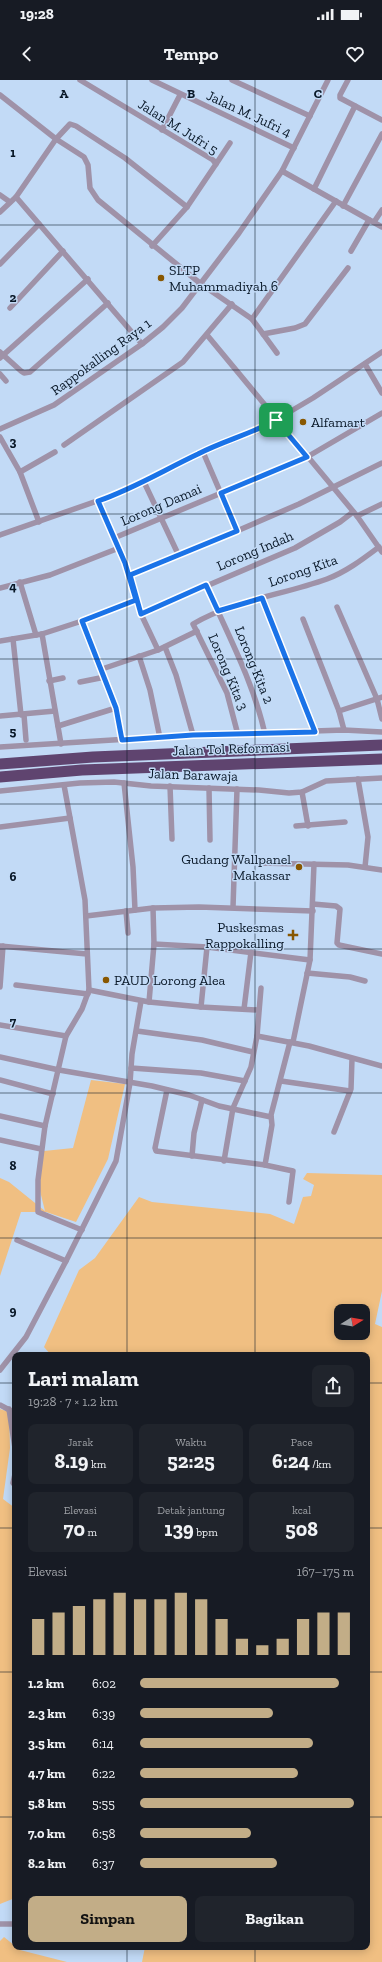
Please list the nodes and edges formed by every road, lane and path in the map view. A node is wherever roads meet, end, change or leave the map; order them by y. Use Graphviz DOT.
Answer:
graph roads {
  1 [pos="80,80"];
  2 [pos="152,80"];
  3 [pos="232,80"];
  4 [pos="328,80"];
  5 [pos="348,80"];
  6 [pos="0,95"];
  7 [pos="180,95"];
  8 [pos="355,106"];
  9 [pos="310,116"];
  10 [pos="382,120"];
  11 [pos="162,130"];
  12 [pos="382,134"];
  13 [pos="56,139"];
  14 [pos="230,143"];
  15 [pos="294,148"];
  16 [pos="216,164"];
  17 [pos="282,171"];
  18 [pos="314,189"];
  19 [pos="0,195"];
  20 [pos="16,197"];
  21 [pos="10,202"];
  22 [pos="336,202"];
  23 [pos="344,206"];
  24 [pos="187,207"];
  25 [pos="382,210"];
  26 [pos="0,212"];
  27 [pos="372,221"];
  28 [pos="39,224"];
  29 [pos="382,227"];
  30 [pos="152,246"];
  31 [pos="63,251"];
  32 [pos="351,251"];
  33 [pos="0,264"];
  34 [pos="348,268"];
  35 [pos="88,279"];
  36 [pos="201,284"];
  37 [pos="108,303"];
  38 [pos="232,304"];
  39 [pos="10,308"];
  40 [pos="252,319"];
  41 [pos="263,334"];
  42 [pos="207,335"];
  43 [pos="142,344"];
  44 [pos="382,352"];
  45 [pos="277,353"];
  46 [pos="1,355"];
  47 [pos="365,364"];
  48 [pos="0,374"];
  49 [pos="6,381"];
  50 [pos="382,393"];
  51 [pos="382,413"];
  52 [pos="276,420"];
  53 [pos="0,429"];
  54 [pos="0,437"];
  55 [pos="64,445"];
  56 [pos="55,452"];
  57 [pos="203,452"];
  58 [pos="307,457"];
  59 [pos="382,463"];
  60 [pos="20,472"];
  61 [pos="144,482"];
  62 [pos="332,488"];
  63 [pos="221,493"];
  64 [pos="98,501"];
  65 [pos="382,504"];
  66 [pos="355,514"];
  67 [pos="162,518"];
  68 [pos="39,522"];
  69 [pos="237,531"];
  70 [pos="0,535"];
  71 [pos="114,538"];
  72 [pos="119,548"];
  73 [pos="381,549"];
  74 [pos="179,556"];
  75 [pos="130,575"];
  76 [pos="20,582"];
  77 [pos="206,585"];
  78 [pos="0,588"];
  79 [pos="262,598"];
  80 [pos="136,600"];
  81 [pos="337,607"];
  82 [pos="218,611"];
  83 [pos="141,614"];
  84 [pos="303,619"];
  85 [pos="82,621"];
  86 [pos="197,632"];
  87 [pos="39,635"];
  88 [pos="13,639"];
  89 [pos="0,641"];
  90 [pos="165,647"];
  91 [pos="158,650"];
  92 [pos="139,656"];
  93 [pos="102,670"];
  94 [pos="105,677"];
  95 [pos="63,678"];
  96 [pos="49,681"];
  97 [pos="80,682"];
  98 [pos="379,698"];
  99 [pos="116,708"];
  100 [pos="339,711"];
  101 [pos="55,712"];
  102 [pos="22,715"];
  103 [pos="0,716"];
  104 [pos="382,719"];
  105 [pos="58,726"];
  106 [pos="344,730"];
  107 [pos="315,732"];
  108 [pos="382,732"];
  109 [pos="265,734"];
  110 [pos="193,735"];
  111 [pos="238,735"];
  112 [pos="160,738"];
  113 [pos="26,740"];
  114 [pos="122,740"];
  115 [pos="61,744"];
  116 [pos="382,745"];
  117 [pos="0,747"];
  118 [pos="0,757"];
  119 [pos="93,757"];
  120 [pos="382,759"];
  121 [pos="0,764"];
  122 [pos="0,777"];
  123 [pos="382,778"];
  124 [pos="358,779"];
  125 [pos="124,783"];
  126 [pos="64,785"];
  127 [pos="170,786"];
  128 [pos="209,788"];
  129 [pos="237,789"];
  130 [pos="0,791"];
  131 [pos="302,792"];
  132 [pos="70,818"];
  133 [pos="344,822"];
  134 [pos="296,826"];
  135 [pos="308,826"];
  136 [pos="0,827"];
  137 [pos="172,839"];
  138 [pos="210,840"];
  139 [pos="259,863"];
  140 [pos="314,864"];
  141 [pos="365,867"];
  142 [pos="382,870"];
  143 [pos="313,904"];
  144 [pos="233,907"];
  145 [pos="153,908"];
  146 [pos="135,910"];
  147 [pos="126,911"];
  148 [pos="312,911"];
  149 [pos="86,916"];
  150 [pos="128,933"];
  151 [pos="154,944"];
  152 [pos="1,946"];
  153 [pos="207,947"];
  154 [pos="252,952"];
  155 [pos="87,954"];
  156 [pos="382,954"];
  157 [pos="310,960"];
  158 [pos="307,973"];
  159 [pos="365,981"];
  160 [pos="16,985"];
  161 [pos="0,987"];
  162 [pos="262,988"];
  163 [pos="88,992"];
  164 [pos="141,1001"];
  165 [pos="149,1002"];
  166 [pos="201,1008"];
  167 [pos="244,1009"];
  168 [pos="258,1010"];
  169 [pos="0,1025"];
  170 [pos="137,1031"];
  171 [pos="66,1036"];
  172 [pos="257,1036"];
  173 [pos="292,1042"];
  174 [pos="253,1052"];
  175 [pos="0,1057"];
  176 [pos="352,1059"];
  177 [pos="382,1066"];
  178 [pos="131,1068"];
  179 [pos="59,1070"];
  180 [pos="0,1080"];
  181 [pos="245,1081"];
  182 [pos="281,1081"];
  183 [pos="130,1083"];
  184 [pos="167,1090"];
  185 [pos="350,1091"];
  186 [pos="52,1094"];
  187 [pos="202,1100"];
  188 [pos="233,1108"];
  189 [pos="0,1116"];
  190 [pos="271,1117"];
  191 [pos="45,1126"];
  192 [pos="334,1132"];
  193 [pos="0,1140"];
  194 [pos="41,1149"];
  195 [pos="192,1156"];
  196 [pos="224,1160"];
  197 [pos="265,1165"];
  198 [pos="289,1202"];
  199 [pos="82,1230"];
  200 [pos="16,1240"];
  201 [pos="66,1261"];
  202 [pos="14,1352"];
  203 [pos="12,1355"];
  204 [pos="0,1370"];
  205 [pos="1,1405"];
  206 [pos="12,1410"];
  207 [pos="0,1924"];
  208 [pos="12,1924"];
  1 -- 11 [label="street, Jalan M. Jufri 5"];
  2 -- 7 [label="street, Jalan M. Jufri 4"];
  3 -- 9 [label="street"];
  4 -- 9 [label="street, Rappokalling Raya 1"];
  5 -- 8 [label="street"];
  6 -- 13 [label="street"];
  7 -- 11 [label="street"];
  7 -- 15 [label="street, Jalan M. Jufri 4"];
  8 -- 10 [label="street"];
  8 -- 18 [label="street"];
  9 -- 15 [label="street, Rappokalling Raya 1"];
  11 -- 16 [label="street, Jalan M. Jufri 5"];
  12 -- 23 [label="street"];
  13 -- 20 [label="street"];
  13 -- 24 [label="street"];
  13 -- 30 [label="street"];
  14 -- 16 [label="street"];
  15 -- 17 [label="street, Rappokalling Raya 1"];
  16 -- 24 [label="street, Jalan M. Jufri 5"];
  17 -- 18 [label="street"];
  17 -- 36 [label="street, Rappokalling Raya 1"];
  18 -- 22 [label="street"];
  19 -- 21 [label="street"];
  20 -- 21 [label="street"];
  20 -- 28 [label="street"];
  21 -- 26 [label="street"];
  22 -- 23 [label="street"];
  22 -- 40 [label="street"];
  23 -- 27 [label="street"];
  24 -- 30 [label="street, Jalan M. Jufri 5"];
  25 -- 27 [label="street"];
  27 -- 29 [label="street"];
  27 -- 32 [label="street"];
  28 -- 31 [label="street"];
  28 -- 33 [label="street"];
  30 -- 36 [label="street"];
  31 -- 35 [label="street"];
  31 -- 39 [label="street"];
  34 -- 41 [label="street"];
  35 -- 37 [label="street"];
  35 -- 46 [label="street"];
  36 -- 38 [label="street"];
  36 -- 43 [label="street, Rappokalling Raya 1"];
  37 -- 43 [label="street"];
  37 -- 46 [label="street"];
  38 -- 40 [label="street"];
  38 -- 42 [label="street"];
  40 -- 41 [label="street"];
  41 -- 45 [label="street"];
  42 -- 52 [label="street"];
  42 -- 55 [label="street"];
  43 -- 53 [label="street, Rappokalling Raya 1"];
  44 -- 47 [label="street"];
  47 -- 50 [label="street"];
  47 -- 52 [label="street"];
  48 -- 49 [label="street"];
  51 -- 58 [label="street, Lorong Damai"];
  52 -- 57 [label="street"];
  52 -- 58 [label="street"];
  54 -- 60 [label="street"];
  56 -- 60 [label="street"];
  57 -- 61 [label="street"];
  57 -- 63 [label="street"];
  58 -- 62 [label="street"];
  58 -- 63 [label="street, Lorong Damai"];
  59 -- 62 [label="street"];
  60 -- 68 [label="street"];
  61 -- 64 [label="street"];
  61 -- 67 [label="street"];
  62 -- 66 [label="street"];
  62 -- 69 [label="street"];
  63 -- 67 [label="street, Lorong Damai"];
  63 -- 69 [label="street"];
  64 -- 68 [label="street"];
  64 -- 71 [label="street"];
  65 -- 66 [label="street, Lorong Indah"];
  66 -- 73 [label="street"];
  66 -- 77 [label="street, Lorong Indah"];
  67 -- 71 [label="street, Lorong Damai"];
  67 -- 74 [label="street"];
  68 -- 70 [label="street"];
  69 -- 74 [label="street"];
  71 -- 72 [label="street"];
  72 -- 75 [label="street"];
  72 -- 76 [label="street"];
  73 -- 79 [label="street, Lorong Kita"];
  74 -- 75 [label="street"];
  75 -- 80 [label="street"];
  76 -- 78 [label="street"];
  76 -- 87 [label="street"];
  77 -- 82 [label="street, Lorong Kita 2"];
  77 -- 83 [label="street, Lorong Indah"];
  79 -- 82 [label="street, Lorong Kita"];
  79 -- 107 [label="street"];
  80 -- 83 [label="street"];
  80 -- 85 [label="street"];
  81 -- 98 [label="street"];
  82 -- 86 [label="street, Lorong Kita"];
  82 -- 109 [label="street, Lorong Kita 2"];
  83 -- 91 [label="street"];
  84 -- 100 [label="street"];
  85 -- 87 [label="street"];
  85 -- 93 [label="street"];
  86 -- 90 [label="street, Lorong Kita 3"];
  86 -- 111 [label="street, Lorong Kita 3"];
  87 -- 88 [label="street"];
  87 -- 96 [label="street"];
  88 -- 89 [label="street"];
  88 -- 102 [label="street"];
  90 -- 91 [label="street, Lorong Kita 3"];
  90 -- 110 [label="street"];
  91 -- 92 [label="street, Lorong Kita 3"];
  92 -- 93 [label="street, Lorong Kita 3"];
  92 -- 112 [label="street"];
  93 -- 94 [label="street"];
  94 -- 97 [label="street"];
  94 -- 99 [label="street"];
  95 -- 96 [label="street"];
  96 -- 101 [label="street"];
  98 -- 100 [label="street"];
  98 -- 104 [label="street"];
  99 -- 105 [label="street"];
  99 -- 114 [label="street"];
  100 -- 106 [label="street"];
  101 -- 102 [label="street"];
  101 -- 105 [label="street"];
  102 -- 103 [label="street"];
  102 -- 113 [label="street"];
  105 -- 115 [label="street"];
  106 -- 107 [label="street"];
  106 -- 108 [label="street"];
  107 -- 109 [label="street"];
  109 -- 111 [label="street"];
  110 -- 111 [label="street"];
  110 -- 112 [label="street"];
  112 -- 114 [label="street"];
  114 -- 115 [label="street"];
  115 -- 117 [label="street"];
  116 -- 119 [label="highway, Jalan Tol Reformasi"];
  118 -- 119 [label="highway"];
  119 -- 121 [label="highway, Jalan Tol Reformasi"];
  120 -- 122 [label="highway, Jalan Tol Reformasi"];
  123 -- 124 [label="street, Jalan Barawaja"];
  124 -- 131 [label="street, Jalan Barawaja"];
  124 -- 141 [label="street"];
  125 -- 126 [label="street, Jalan Barawaja"];
  125 -- 127 [label="street, Jalan Barawaja"];
  125 -- 146 [label="street"];
  126 -- 130 [label="street, Jalan Barawaja"];
  126 -- 132 [label="street"];
  127 -- 128 [label="street, Jalan Barawaja"];
  127 -- 137 [label="street"];
  128 -- 129 [label="street, Jalan Barawaja"];
  128 -- 138 [label="street"];
  129 -- 131 [label="street, Jalan Barawaja"];
  129 -- 144 [label="street"];
  131 -- 135 [label="street"];
  132 -- 136 [label="street"];
  132 -- 149 [label="street"];
  133 -- 135 [label="street"];
  134 -- 135 [label="street"];
  139 -- 140 [label="street"];
  140 -- 141 [label="street"];
  140 -- 143 [label="street"];
  141 -- 142 [label="street"];
  143 -- 148 [label="street"];
  143 -- 156 [label="street"];
  144 -- 145 [label="street"];
  144 -- 148 [label="street"];
  145 -- 146 [label="street"];
  145 -- 151 [label="street"];
  146 -- 147 [label="street"];
  147 -- 149 [label="street"];
  147 -- 150 [label="street"];
  148 -- 157 [label="street"];
  149 -- 155 [label="street"];
  151 -- 153 [label="street"];
  151 -- 165 [label="street"];
  152 -- 155 [label="street"];
  152 -- 161 [label="street"];
  153 -- 154 [label="street"];
  153 -- 166 [label="street"];
  154 -- 157 [label="street"];
  154 -- 167 [label="street"];
  155 -- 163 [label="street"];
  157 -- 158 [label="street"];
  158 -- 159 [label="street"];
  158 -- 173 [label="street"];
  160 -- 163 [label="street"];
  162 -- 168 [label="street"];
  163 -- 164 [label="street"];
  163 -- 171 [label="street"];
  164 -- 165 [label="street"];
  164 -- 170 [label="street"];
  165 -- 166 [label="street"];
  166 -- 167 [label="street"];
  167 -- 168 [label="street"];
  168 -- 172 [label="street"];
  169 -- 171 [label="street"];
  170 -- 174 [label="street"];
  170 -- 178 [label="street"];
  171 -- 179 [label="street"];
  172 -- 173 [label="street"];
  172 -- 174 [label="street"];
  173 -- 176 [label="street"];
  173 -- 182 [label="street"];
  174 -- 181 [label="street"];
  175 -- 179 [label="street"];
  176 -- 177 [label="street"];
  176 -- 185 [label="street"];
  178 -- 181 [label="street"];
  178 -- 183 [label="street"];
  179 -- 183 [label="street"];
  179 -- 186 [label="street"];
  180 -- 186 [label="street"];
  181 -- 188 [label="street"];
  182 -- 185 [label="street"];
  182 -- 190 [label="street"];
  183 -- 184 [label="street"];
  183 -- 199 [label="street"];
  184 -- 187 [label="street"];
  184 -- 195 [label="street"];
  185 -- 192 [label="street"];
  186 -- 191 [label="street"];
  187 -- 188 [label="street"];
  187 -- 195 [label="street"];
  188 -- 190 [label="street"];
  188 -- 196 [label="street"];
  189 -- 191 [label="street"];
  190 -- 197 [label="street"];
  191 -- 194 [label="street"];
  193 -- 194 [label="street"];
  194 -- 199 [label="street"];
  195 -- 196 [label="street"];
  196 -- 197 [label="street"];
  197 -- 198 [label="street"];
  199 -- 201 [label="street"];
  200 -- 201 [label="street"];
  201 -- 202 [label="street"];
  203 -- 204 [label="street"];
  205 -- 206 [label="street"];
  207 -- 208 [label="street"];
}
